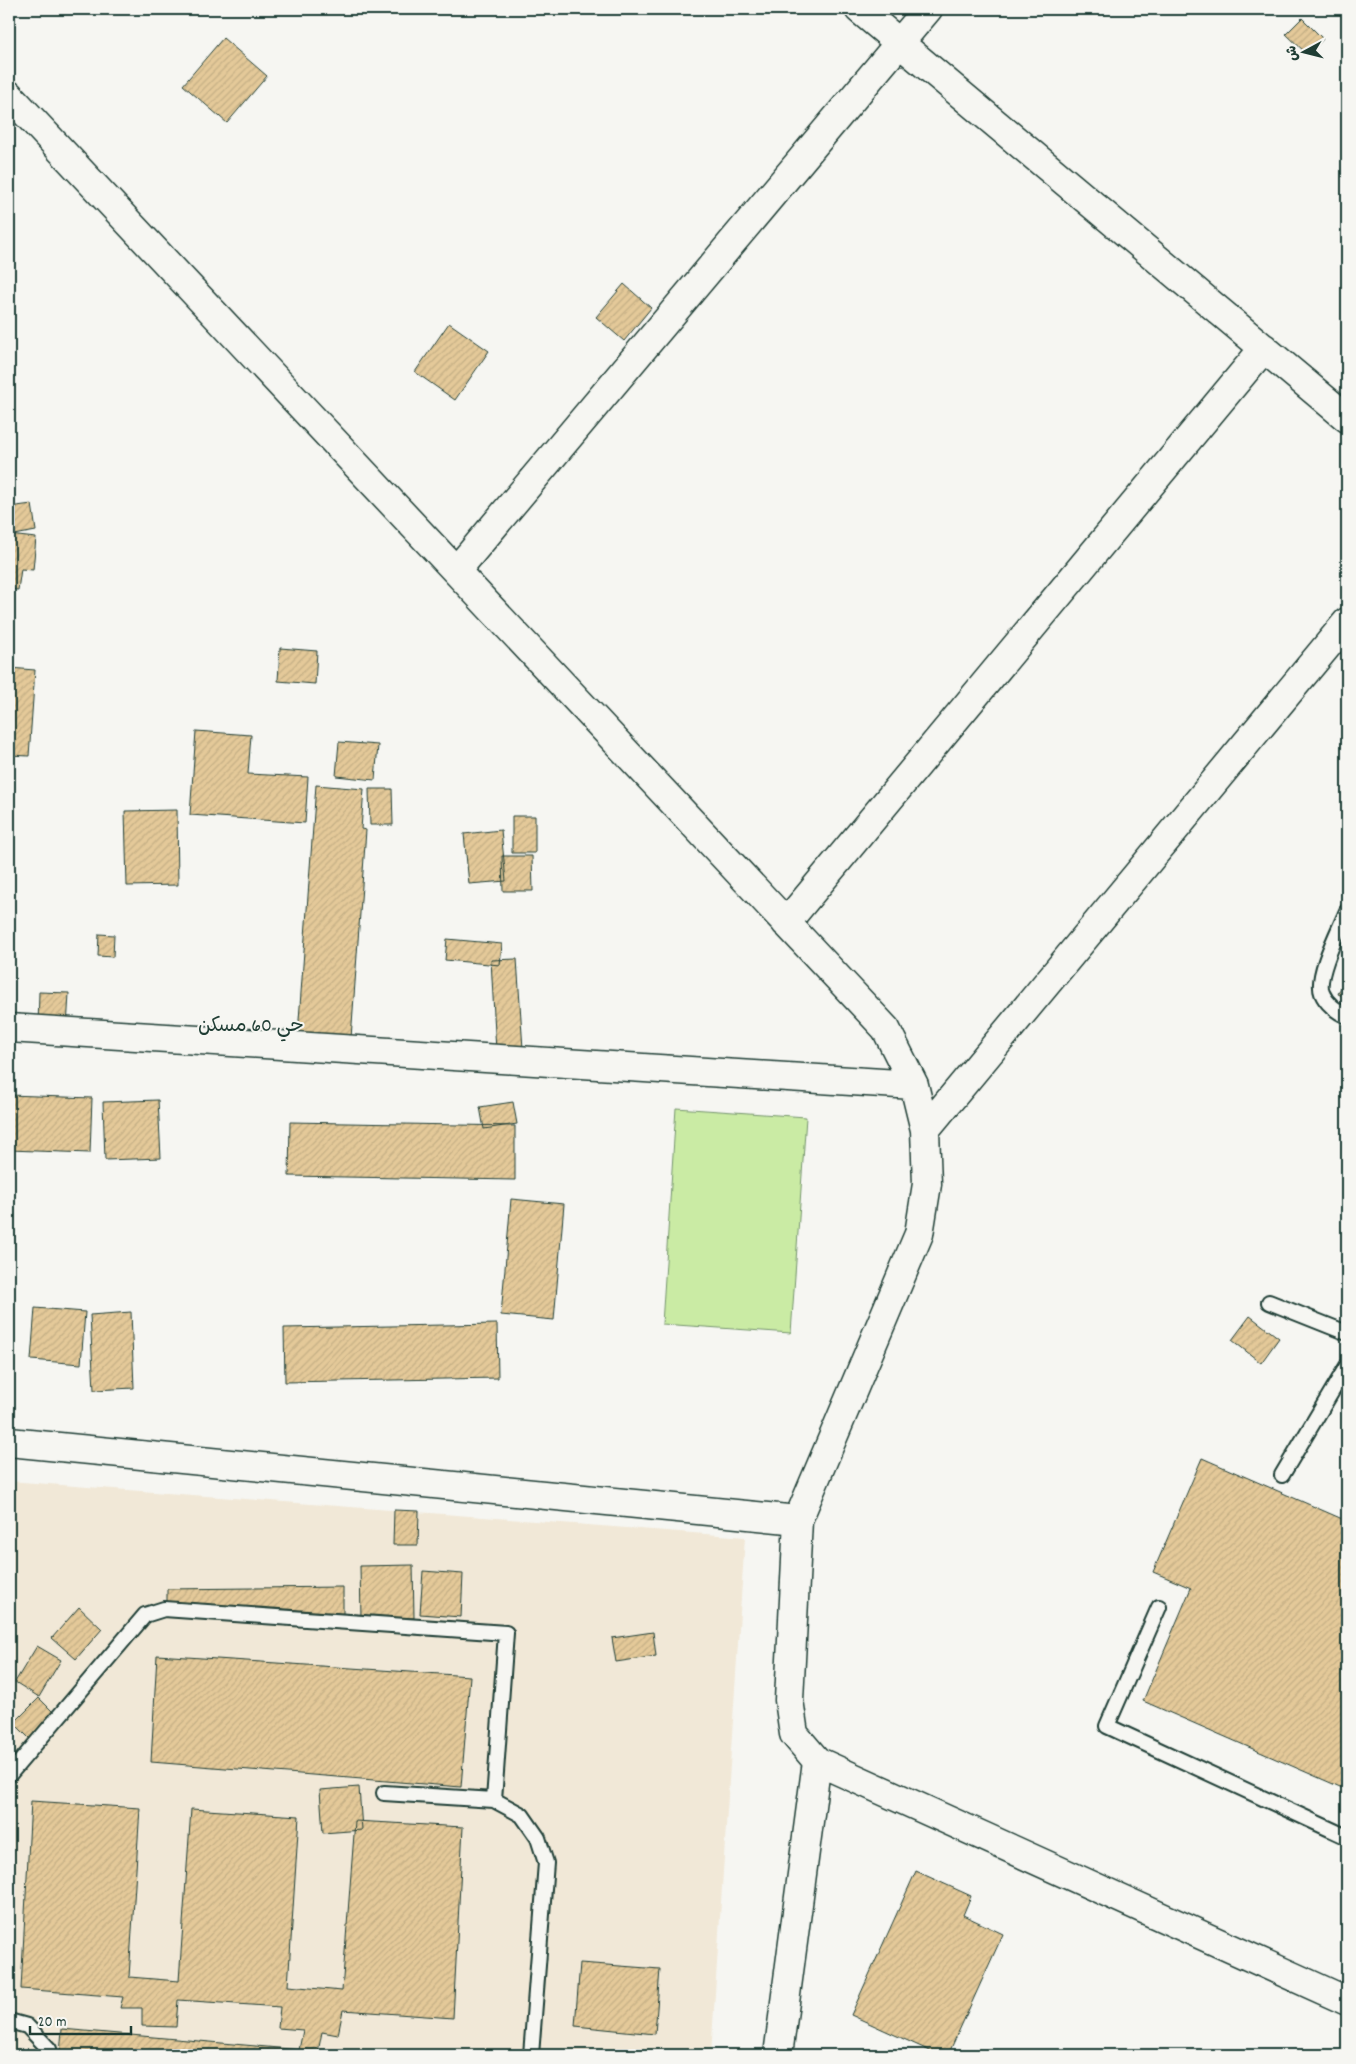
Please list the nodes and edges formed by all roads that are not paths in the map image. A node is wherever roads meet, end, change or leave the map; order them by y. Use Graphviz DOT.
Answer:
graph roads {
  1 [pos="859,9"];
  2 [pos="928,9"];
  3 [pos="900,43"];
  4 [pos="9,95"];
  5 [pos="1264,348"];
  6 [pos="1347,418"];
  7 [pos="456,571"];
  8 [pos="1347,622"];
  9 [pos="1347,911"];
  10 [pos="786,923"];
  11 [pos="1347,1016"];
  12 [pos="9,1028"];
  13 [pos="914,1085"];
  14 [pos="925,1130"];
  15 [pos="1269,1302"];
  16 [pos="1347,1333"];
  17 [pos="1347,1366"];
  18 [pos="9,1442"];
  19 [pos="1282,1475"];
  20 [pos="798,1520"];
  21 [pos="1159,1607"];
  22 [pos="817,1762"];
  23 [pos="9,1775"];
  24 [pos="384,1793"];
  25 [pos="494,1800"];
  26 [pos="1347,1837"];
  27 [pos="1347,2001"];
  28 [pos="9,2021"];
  29 [pos="50,2055"];
  30 [pos="531,2055"];
  31 [pos="778,2055"];
  1 -- 3 [label="street"];
  2 -- 3 [label="street"];
  3 -- 5 [label="street"];
  3 -- 7 [label="street"];
  4 -- 7 [label="street"];
  5 -- 6 [label="street"];
  5 -- 10 [label="street"];
  7 -- 10 [label="street"];
  8 -- 14 [label="street"];
  9 -- 11 [label="lane"];
  10 -- 13 [label="street"];
  12 -- 13 [label="street"];
  13 -- 14 [label="street"];
  14 -- 20 [label="street"];
  15 -- 16 [label="lane"];
  17 -- 19 [label="lane"];
  18 -- 20 [label="street"];
  20 -- 22 [label="street"];
  21 -- 26 [label="lane"];
  22 -- 27 [label="street"];
  22 -- 31 [label="street"];
  23 -- 25 [label="lane"];
  24 -- 25 [label="lane"];
  25 -- 30 [label="lane"];
  28 -- 29 [label="lane"];
}
